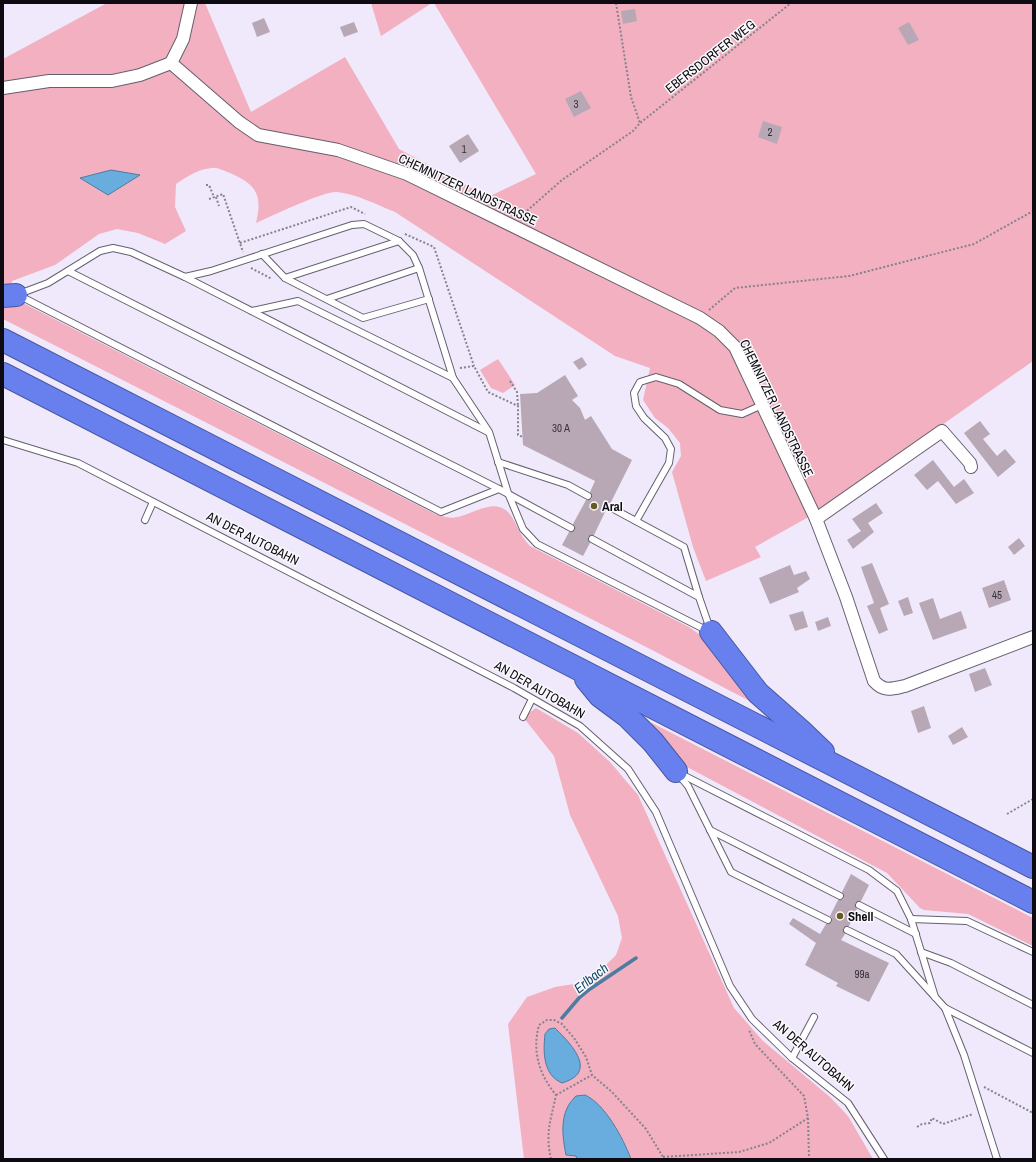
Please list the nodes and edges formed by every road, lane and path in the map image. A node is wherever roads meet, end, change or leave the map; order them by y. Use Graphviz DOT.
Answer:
graph roads {
  1 [pos="191,3"];
  2 [pos="616,3"];
  3 [pos="791,3"];
  4 [pos="171,63"];
  5 [pos="3,88"];
  6 [pos="640,122"];
  7 [pos="206,185"];
  8 [pos="219,206"];
  9 [pos="1033,210"];
  10 [pos="512,224"];
  11 [pos="399,240"];
  12 [pos="262,254"];
  13 [pos="419,268"];
  14 [pos="68,272"];
  15 [pos="185,277"];
  16 [pos="285,278"];
  17 [pos="10,295"];
  18 [pos="327,299"];
  19 [pos="429,299"];
  20 [pos="252,311"];
  21 [pos="700,318"];
  22 [pos="3,340"];
  23 [pos="3,374"];
  24 [pos="454,378"];
  25 [pos="510,381"];
  26 [pos="762,405"];
  27 [pos="518,406"];
  28 [pos="489,432"];
  29 [pos="3,440"];
  30 [pos="498,462"];
  31 [pos="971,467"];
  32 [pos="498,489"];
  33 [pos="508,493"];
  34 [pos="588,496"];
  35 [pos="153,502"];
  36 [pos="608,506"];
  37 [pos="816,519"];
  38 [pos="145,520"];
  39 [pos="636,521"];
  40 [pos="571,528"];
  41 [pos="592,539"];
  42 [pos="699,597"];
  43 [pos="711,632"];
  44 [pos="1033,637"];
  45 [pos="576,667"];
  46 [pos="532,699"];
  47 [pos="523,717"];
  48 [pos="836,766"];
  49 [pos="676,771"];
  50 [pos="1033,799"];
  51 [pos="1007,814"];
  52 [pos="710,830"];
  53 [pos="1033,867"];
  54 [pos="840,896"];
  55 [pos="1033,902"];
  56 [pos="859,905"];
  57 [pos="912,919"];
  58 [pos="828,920"];
  59 [pos="847,930"];
  60 [pos="916,934"];
  61 [pos="921,952"];
  62 [pos="1033,952"];
  63 [pos="935,997"];
  64 [pos="1033,1005"];
  65 [pos="945,1008"];
  66 [pos="814,1017"];
  67 [pos="748,1029"];
  68 [pos="1033,1053"];
  69 [pos="792,1058"];
  70 [pos="592,1075"];
  71 [pos="972,1081"];
  72 [pos="556,1095"];
  73 [pos="982,1111"];
  74 [pos="1033,1113"];
  75 [pos="808,1118"];
  76 [pos="917,1127"];
  77 [pos="663,1158"];
  78 [pos="551,1159"];
  79 [pos="809,1159"];
  80 [pos="884,1159"];
  81 [pos="997,1159"];
  1 -- 4 [label="street"];
  2 -- 6 [label="path"];
  3 -- 6 [label="path, EBERSDORFER WEG"];
  4 -- 5 [label="street"];
  4 -- 10 [label="street, CHEMNITZER LANDSTRASSE"];
  6 -- 10 [label="path, EBERSDORFER WEG"];
  7 -- 8 [label="path"];
  9 -- 21 [label="path"];
  10 -- 21 [label="street, CHEMNITZER LANDSTRASSE"];
  11 -- 12 [label="lane"];
  11 -- 13 [label="lane"];
  11 -- 16 [label="lane"];
  12 -- 15 [label="lane"];
  12 -- 16 [label="lane"];
  13 -- 18 [label="lane"];
  13 -- 19 [label="lane"];
  14 -- 15 [label="lane"];
  14 -- 17 [label="lane"];
  14 -- 32 [label="lane"];
  15 -- 20 [label="lane"];
  16 -- 18 [label="lane"];
  17 -- 32 [label="lane"];
  18 -- 19 [label="lane"];
  19 -- 24 [label="lane"];
  20 -- 24 [label="lane"];
  20 -- 28 [label="lane"];
  21 -- 26 [label="street, CHEMNITZER LANDSTRASSE"];
  22 -- 48 [label="highway"];
  23 -- 45 [label="highway"];
  24 -- 28 [label="lane"];
  25 -- 27 [label="path"];
  26 -- 37 [label="street, CHEMNITZER LANDSTRASSE"];
  26 -- 39 [label="lane"];
  28 -- 30 [label="lane"];
  29 -- 35 [label="lane, AN DER AUTOBAHN"];
  30 -- 33 [label="lane"];
  30 -- 34 [label="lane"];
  31 -- 37 [label="street"];
  32 -- 33 [label="lane"];
  33 -- 40 [label="lane"];
  33 -- 43 [label="lane"];
  35 -- 38 [label="lane"];
  35 -- 46 [label="lane, AN DER AUTOBAHN"];
  36 -- 39 [label="lane"];
  37 -- 44 [label="street, CHEMNITZER LANDSTRASSE"];
  39 -- 42 [label="lane"];
  41 -- 42 [label="lane"];
  42 -- 43 [label="lane"];
  43 -- 48 [label="highway"];
  45 -- 49 [label="highway"];
  45 -- 55 [label="highway"];
  46 -- 47 [label="lane"];
  46 -- 69 [label="lane, AN DER AUTOBAHN"];
  48 -- 53 [label="highway"];
  49 -- 52 [label="lane"];
  49 -- 57 [label="lane"];
  50 -- 51 [label="path"];
  52 -- 54 [label="lane"];
  52 -- 58 [label="lane"];
  56 -- 60 [label="lane"];
  57 -- 60 [label="lane"];
  57 -- 62 [label="lane"];
  59 -- 63 [label="lane"];
  60 -- 61 [label="lane"];
  61 -- 63 [label="lane"];
  61 -- 64 [label="lane"];
  63 -- 65 [label="lane"];
  65 -- 68 [label="lane"];
  65 -- 71 [label="lane"];
  66 -- 69 [label="lane"];
  67 -- 75 [label="path"];
  69 -- 80 [label="lane, AN DER AUTOBAHN"];
  70 -- 72 [label="path"];
  70 -- 72 [label="path"];
  70 -- 77 [label="path"];
  71 -- 73 [label="lane"];
  71 -- 74 [label="path"];
  72 -- 78 [label="path"];
  73 -- 76 [label="path"];
  73 -- 81 [label="lane"];
  75 -- 77 [label="path"];
  75 -- 79 [label="path"];
}
